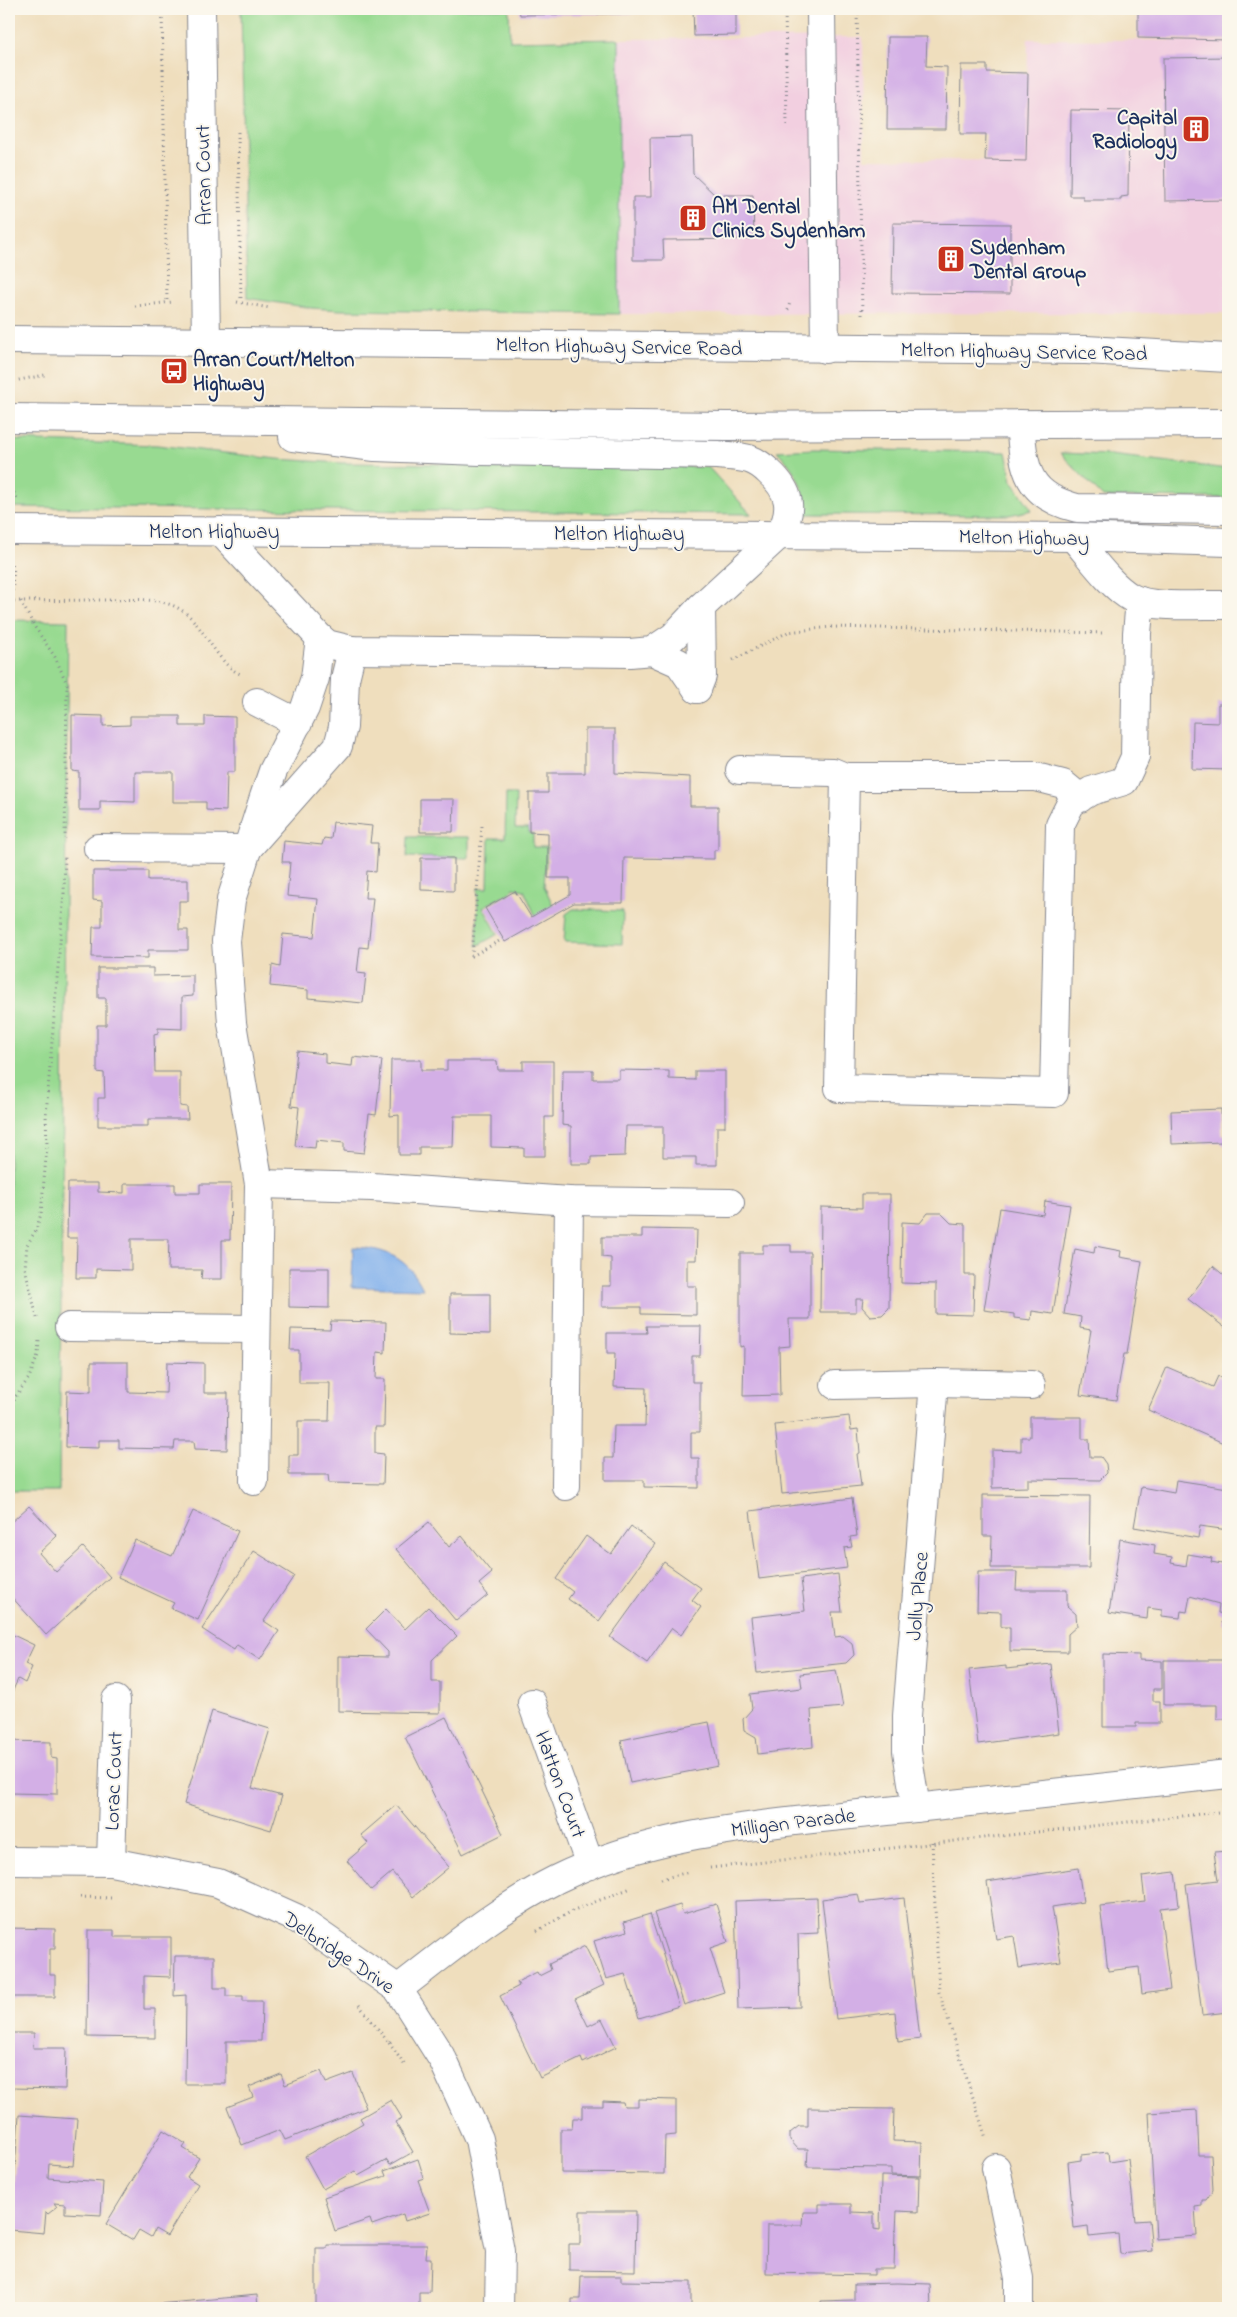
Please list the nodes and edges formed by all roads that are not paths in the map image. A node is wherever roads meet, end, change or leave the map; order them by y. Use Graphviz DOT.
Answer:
graph roads {
  1 [pos="200,9"];
  2 [pos="820,9"];
  3 [pos="9,340"];
  4 [pos="206,340"];
  5 [pos="825,348"];
  6 [pos="1228,358"];
  7 [pos="9,418"];
  8 [pos="155,420"];
  9 [pos="1228,423"];
  10 [pos="1020,424"];
  11 [pos="1228,510"];
  12 [pos="9,530"];
  13 [pos="220,531"];
  14 [pos="780,534"];
  15 [pos="1073,537"];
  16 [pos="1228,542"];
  17 [pos="1140,601"];
  18 [pos="1228,605"];
  19 [pos="701,607"];
  20 [pos="320,638"];
  21 [pos="352,650"];
  22 [pos="652,651"];
  23 [pos="256,702"];
  24 [pos="344,713"];
  25 [pos="298,722"];
  26 [pos="327,758"];
  27 [pos="740,770"];
  28 [pos="845,777"];
  29 [pos="1080,798"];
  30 [pos="98,848"];
  31 [pos="248,848"];
  32 [pos="259,1184"];
  33 [pos="569,1201"];
  34 [pos="730,1203"];
  35 [pos="69,1327"];
  36 [pos="256,1329"];
  37 [pos="934,1383"];
  38 [pos="836,1384"];
  39 [pos="1031,1385"];
  40 [pos="254,1481"];
  41 [pos="566,1486"];
  42 [pos="116,1700"];
  43 [pos="532,1703"];
  44 [pos="1228,1774"];
  45 [pos="923,1807"];
  46 [pos="9,1860"];
  47 [pos="111,1862"];
  48 [pos="590,1865"];
  49 [pos="398,1990"];
  50 [pos="996,2168"];
  51 [pos="499,2308"];
  52 [pos="1019,2308"];
  1 -- 4 [label="main road, Arran Court"];
  2 -- 5 [label="main road"];
  3 -- 4 [label="main road, Melton Highway Service Road"];
  4 -- 5 [label="main road, Melton Highway Service Road"];
  5 -- 6 [label="main road, Melton Highway Service Road"];
  7 -- 8 [label="main road"];
  8 -- 10 [label="main road"];
  8 -- 14 [label="main road"];
  9 -- 10 [label="main road"];
  10 -- 11 [label="main road"];
  12 -- 13 [label="main road, Melton Highway"];
  13 -- 14 [label="main road, Melton Highway"];
  13 -- 20 [label="main road"];
  14 -- 15 [label="main road, Melton Highway"];
  14 -- 19 [label="main road"];
  15 -- 16 [label="main road, Melton Highway"];
  15 -- 17 [label="main road"];
  17 -- 18 [label="main road"];
  17 -- 29 [label="main road"];
  19 -- 22 [label="main road"];
  19 -- 22 [label="main road"];
  20 -- 21 [label="main road"];
  20 -- 25 [label="main road"];
  21 -- 22 [label="main road"];
  21 -- 24 [label="main road"];
  23 -- 25 [label="main road"];
  24 -- 25 [label="main road"];
  24 -- 26 [label="main road"];
  25 -- 26 [label="main road"];
  25 -- 31 [label="main road"];
  26 -- 31 [label="main road"];
  27 -- 28 [label="main road"];
  28 -- 29 [label="main road"];
  28 -- 29 [label="main road"];
  30 -- 31 [label="main road"];
  31 -- 32 [label="main road"];
  32 -- 33 [label="main road"];
  32 -- 36 [label="main road"];
  33 -- 34 [label="main road"];
  33 -- 41 [label="main road"];
  35 -- 36 [label="main road"];
  36 -- 40 [label="main road"];
  37 -- 38 [label="main road"];
  37 -- 39 [label="main road"];
  37 -- 45 [label="main road, Jolly Place"];
  42 -- 47 [label="main road, Lorac Court"];
  43 -- 48 [label="main road, Hatton Court"];
  44 -- 45 [label="main road, Milligan Parade"];
  45 -- 48 [label="main road, Milligan Parade"];
  46 -- 47 [label="main road, Delbridge Drive"];
  47 -- 49 [label="main road, Delbridge Drive"];
  48 -- 49 [label="main road, Milligan Parade"];
  49 -- 51 [label="main road, Delbridge Drive"];
  50 -- 52 [label="main road"];
}
